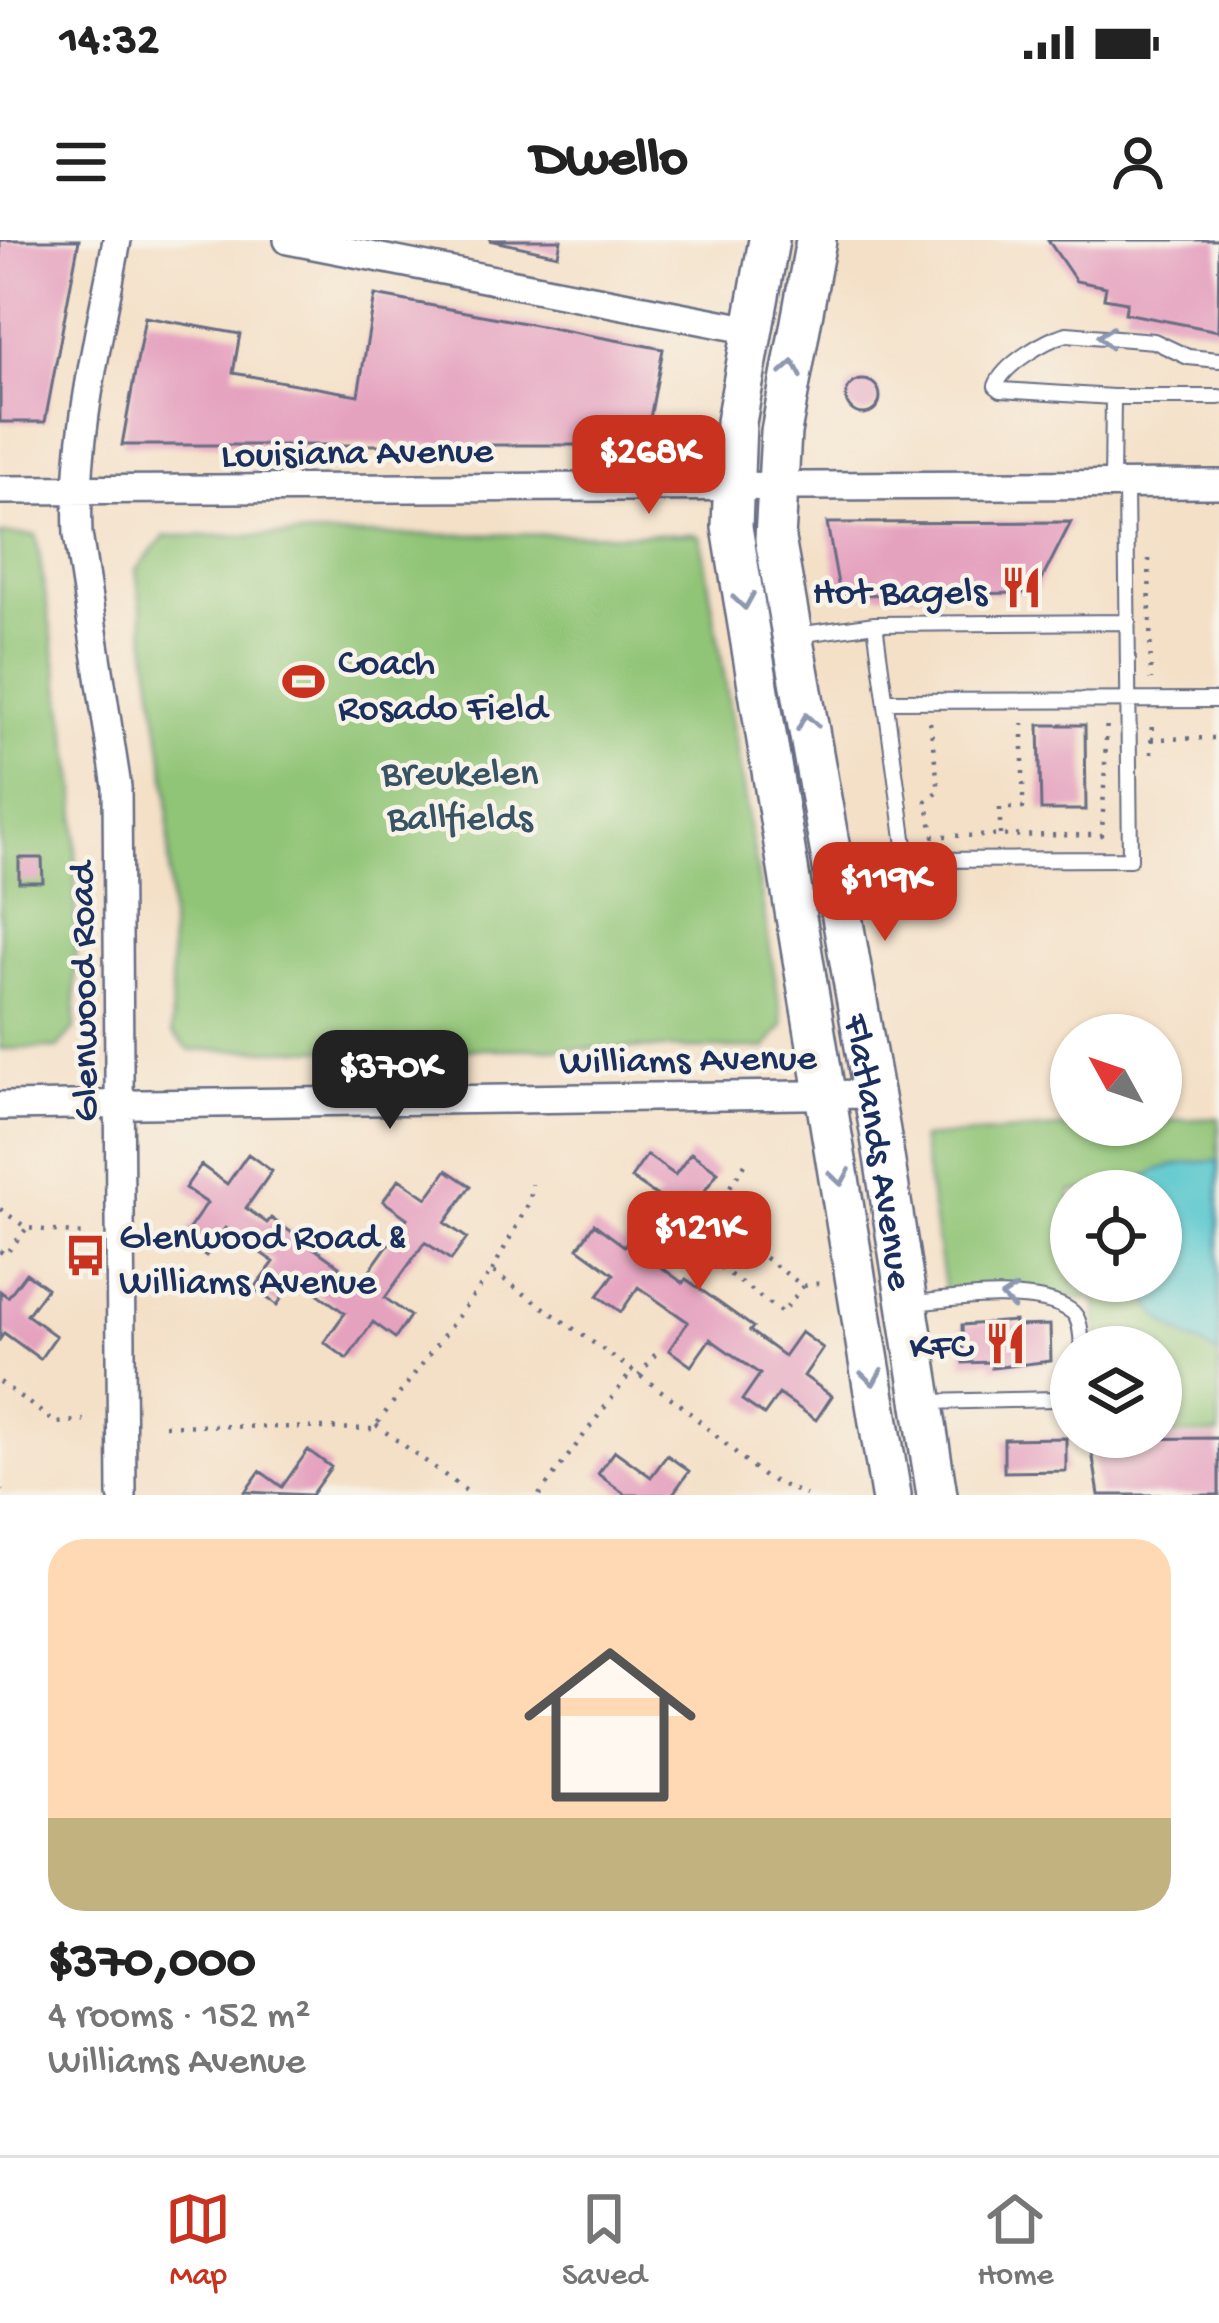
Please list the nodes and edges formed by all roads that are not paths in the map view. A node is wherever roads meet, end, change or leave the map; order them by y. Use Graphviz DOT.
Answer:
graph roads {
  1 [pos="117,240"];
  2 [pos="288,240"];
  3 [pos="769,240"];
  4 [pos="816,240"];
  5 [pos="752,330"];
  6 [pos="1219,360"];
  7 [pos="1113,397"];
  8 [pos="1219,397"];
  9 [pos="733,484"];
  10 [pos="1219,484"];
  11 [pos="777,485"];
  12 [pos="1119,487"];
  13 [pos="0,490"];
  14 [pos="77,491"];
  15 [pos="1127,622"];
  16 [pos="875,624"];
  17 [pos="792,636"];
  18 [pos="1129,698"];
  19 [pos="1219,700"];
  20 [pos="886,701"];
  21 [pos="826,1094"];
  22 [pos="873,1094"];
  23 [pos="120,1104"];
  24 [pos="0,1106"];
  25 [pos="907,1304"];
  26 [pos="1078,1326"];
  27 [pos="1050,1399"];
  28 [pos="922,1402"];
  29 [pos="122,1495"];
  30 [pos="891,1495"];
  31 [pos="937,1495"];
  1 -- 14 [label="street, Glenwood Road"];
  2 -- 5 [label="street"];
  3 -- 5 [label="main road, Flatlands Avenue"];
  11 -- 4 [label="main road, Flatlands Avenue, one-way"];
  5 -- 9 [label="main road, Flatlands Avenue"];
  6 -- 7 [label="lane, one-way"];
  7 -- 8 [label="lane"];
  7 -- 12 [label="lane"];
  9 -- 11 [label="street, Louisiana Avenue"];
  9 -- 14 [label="street, Louisiana Avenue"];
  9 -- 21 [label="main road, Flatlands Avenue, one-way"];
  10 -- 12 [label="street, Louisiana Avenue"];
  11 -- 12 [label="street, Louisiana Avenue"];
  11 -- 17 [label="main road, Flatlands Avenue"];
  12 -- 15 [label="lane"];
  13 -- 14 [label="street, Louisiana Avenue"];
  14 -- 23 [label="street, Glenwood Road"];
  15 -- 16 [label="lane"];
  15 -- 18 [label="lane"];
  16 -- 17 [label="lane"];
  16 -- 20 [label="lane"];
  22 -- 17 [label="main road, Flatlands Avenue, one-way"];
  18 -- 19 [label="lane"];
  18 -- 20 [label="lane"];
  18 -- 20 [label="lane"];
  21 -- 22 [label="street, Williams Avenue"];
  21 -- 23 [label="street, Williams Avenue"];
  21 -- 30 [label="main road, Flatlands Avenue, one-way"];
  22 -- 25 [label="main road, Flatlands Avenue"];
  23 -- 24 [label="street, Williams Avenue"];
  23 -- 29 [label="street, Glenwood Road"];
  26 -- 25 [label="lane, one-way"];
  25 -- 28 [label="main road, Flatlands Avenue"];
  27 -- 28 [label="lane"];
  28 -- 31 [label="main road, Flatlands Avenue"];
}
